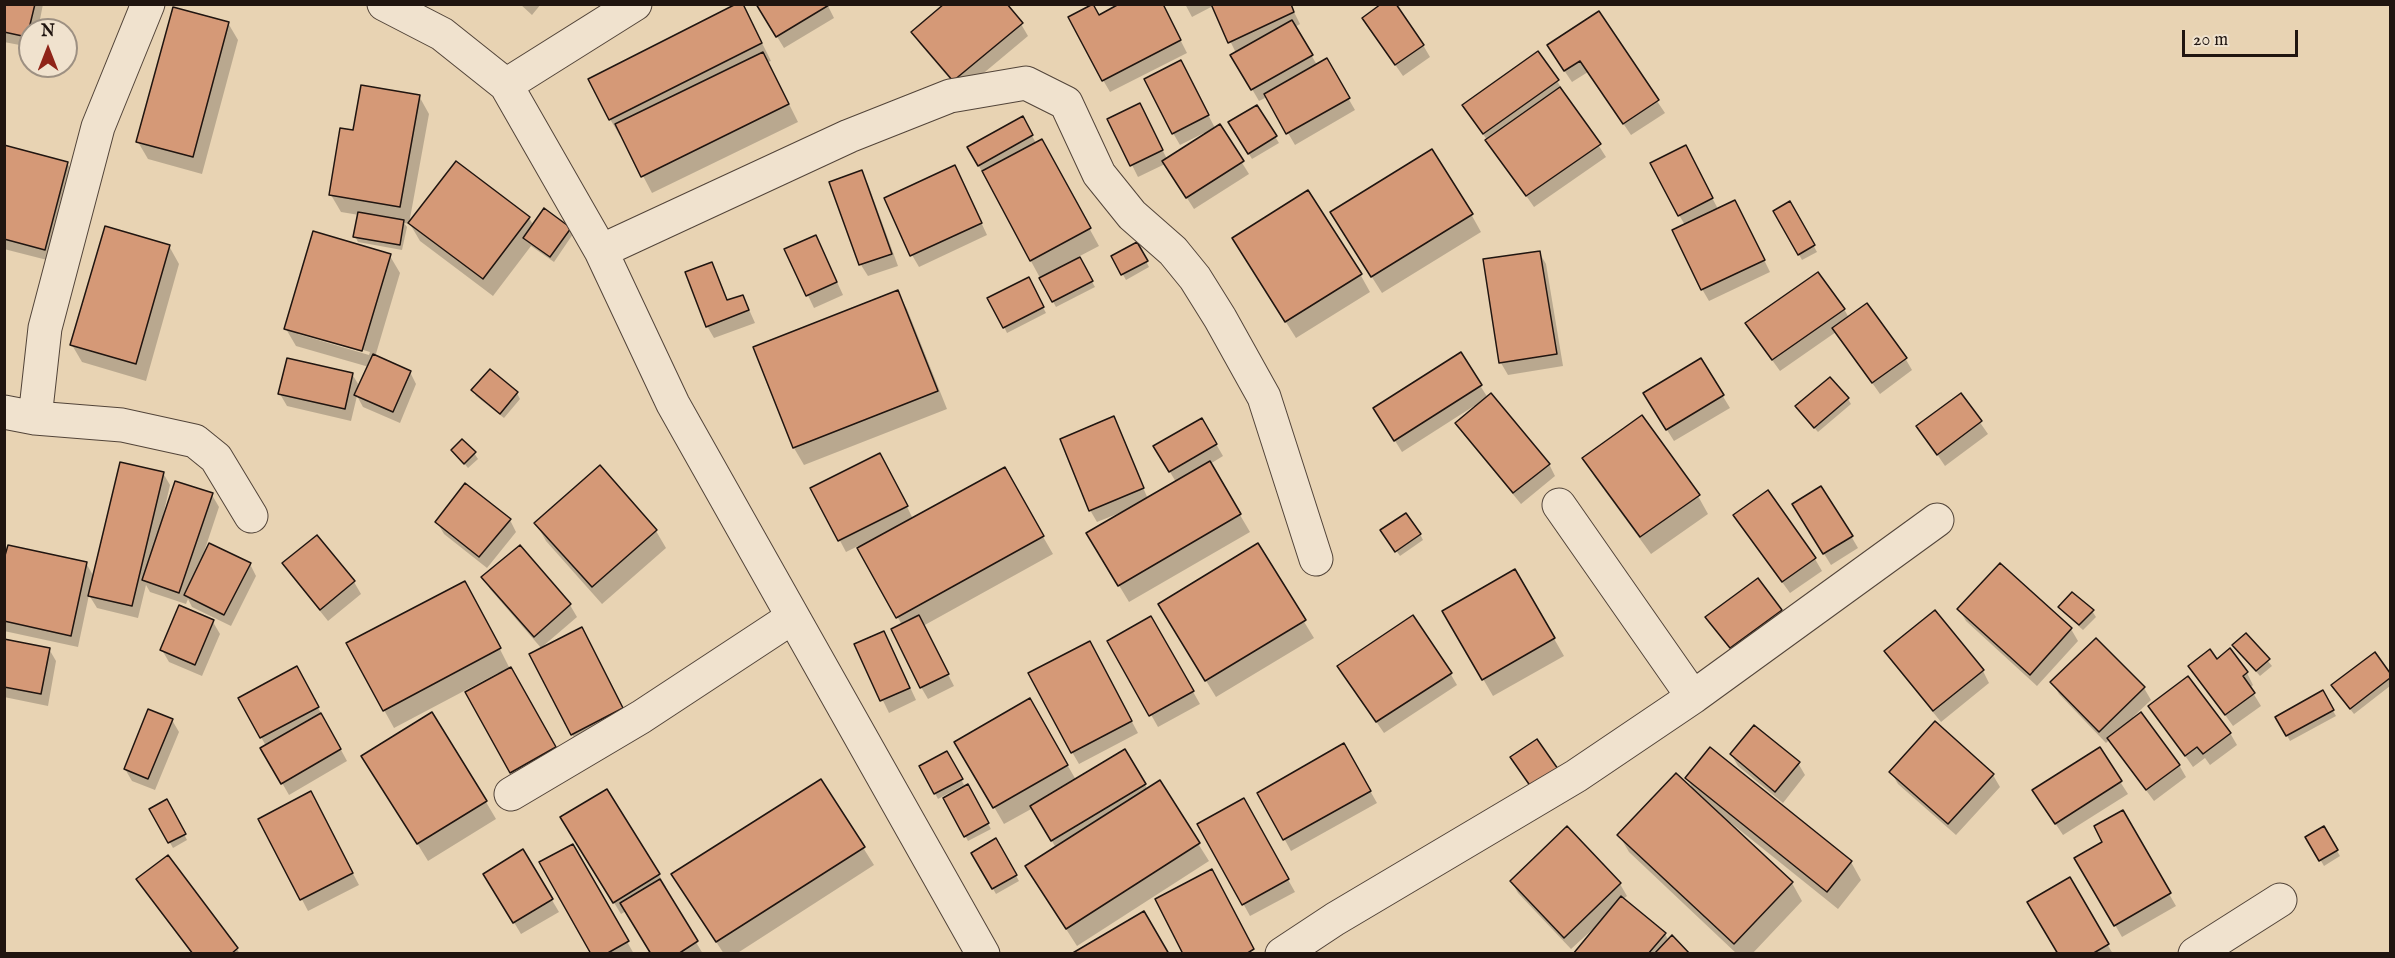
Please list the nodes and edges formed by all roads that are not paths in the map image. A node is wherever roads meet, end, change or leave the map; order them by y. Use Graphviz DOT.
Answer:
graph roads {
  1 [pos="148,4"];
  2 [pos="384,4"];
  3 [pos="635,4"];
  4 [pos="506,85"];
  5 [pos="601,251"];
  6 [pos="20,415"];
  7 [pos="1559,505"];
  8 [pos="251,516"];
  9 [pos="1937,520"];
  10 [pos="1316,559"];
  11 [pos="793,617"];
  12 [pos="1693,697"];
  13 [pos="511,794"];
  14 [pos="2280,900"];
  15 [pos="983,954"];
  16 [pos="1282,954"];
  17 [pos="2195,954"];
  1 -- 6 [label="street"];
  2 -- 4 [label="street"];
  3 -- 4 [label="street"];
  4 -- 5 [label="street"];
  5 -- 10 [label="street"];
  5 -- 11 [label="street"];
  6 -- 8 [label="street"];
  7 -- 12 [label="street"];
  9 -- 12 [label="street"];
  11 -- 13 [label="street"];
  11 -- 15 [label="street"];
  12 -- 16 [label="street"];
  14 -- 17 [label="street"];
}
